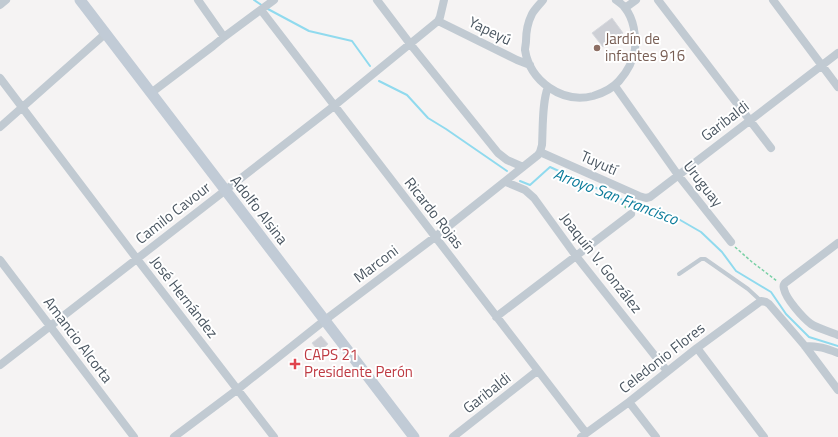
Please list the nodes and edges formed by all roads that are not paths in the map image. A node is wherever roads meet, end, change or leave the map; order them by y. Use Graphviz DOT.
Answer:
graph roads {
  1 [pos="6,0"];
  2 [pos="80,0"];
  3 [pos="198,0"];
  4 [pos="377,0"];
  5 [pos="444,0"];
  6 [pos="543,0"];
  7 [pos="616,0"];
  8 [pos="636,0"];
  9 [pos="658,0"];
  10 [pos="773,0"];
  11 [pos="0,5"];
  12 [pos="266,6"];
  13 [pos="626,8"];
  14 [pos="438,22"];
  15 [pos="106,34"];
  16 [pos="224,37"];
  17 [pos="410,44"];
  18 [pos="838,53"];
  19 [pos="530,65"];
  20 [pos="821,66"];
  21 [pos="0,78"];
  22 [pos="615,86"];
  23 [pos="548,87"];
  24 [pos="838,87"];
  25 [pos="151,93"];
  26 [pos="334,106"];
  27 [pos="22,107"];
  28 [pos="750,120"];
  29 [pos="0,127"];
  30 [pos="771,148"];
  31 [pos="540,152"];
  32 [pos="523,167"];
  33 [pos="678,175"];
  34 [pos="506,182"];
  35 [pos="225,190"];
  36 [pos="646,198"];
  37 [pos="631,214"];
  38 [pos="434,237"];
  39 [pos="731,242"];
  40 [pos="838,243"];
  41 [pos="576,256"];
  42 [pos="137,259"];
  43 [pos="0,260"];
  44 [pos="678,274"];
  45 [pos="761,301"];
  46 [pos="496,317"];
  47 [pos="325,320"];
  48 [pos="50,326"];
  49 [pos="838,335"];
  50 [pos="805,346"];
  51 [pos="697,348"];
  52 [pos="838,353"];
  53 [pos="0,365"];
  54 [pos="537,371"];
  55 [pos="667,371"];
  56 [pos="238,389"];
  57 [pos="838,390"];
  58 [pos="629,402"];
  59 [pos="583,435"];
  60 [pos="134,437"];
  61 [pos="174,437"];
  62 [pos="274,437"];
  63 [pos="414,437"];
  64 [pos="454,437"];
  65 [pos="656,437"];
  66 [pos="764,437"];
  1 -- 11 [label="street"];
  2 -- 15 [label="street, Adolfo Alsina"];
  3 -- 16 [label="street"];
  4 -- 17 [label="street"];
  5 -- 14 [label="street"];
  6 -- 19 [label="street"];
  7 -- 13 [label="street"];
  8 -- 13 [label="street"];
  9 -- 28 [label="street"];
  10 -- 20 [label="street"];
  12 -- 16 [label="street"];
  12 -- 26 [label="street, Ricardo Rojas"];
  13 -- 22 [label="street"];
  14 -- 17 [label="street, Camilo Cavour"];
  14 -- 19 [label="street, Yapeyú"];
  15 -- 25 [label="street, Adolfo Alsina"];
  15 -- 27 [label="street"];
  16 -- 25 [label="street"];
  17 -- 26 [label="street, Camilo Cavour"];
  17 -- 32 [label="street"];
  18 -- 20 [label="street, Garibaldi"];
  19 -- 23 [label="street"];
  20 -- 24 [label="street"];
  20 -- 28 [label="street, Garibaldi"];
  21 -- 27 [label="street, José Hernández"];
  22 -- 23 [label="street"];
  22 -- 33 [label="street, Uruguay"];
  23 -- 31 [label="street"];
  25 -- 35 [label="street, Adolfo Alsina"];
  26 -- 35 [label="street, Camilo Cavour"];
  26 -- 38 [label="street, Ricardo Rojas"];
  27 -- 29 [label="street"];
  27 -- 42 [label="street, José Hernández"];
  28 -- 30 [label="street"];
  28 -- 33 [label="street, Garibaldi"];
  31 -- 32 [label="street, Marconi"];
  31 -- 36 [label="street, Tuyutí"];
  32 -- 34 [label="street, Marconi"];
  33 -- 36 [label="street, Garibaldi"];
  33 -- 39 [label="street, Uruguay"];
  34 -- 38 [label="street, Marconi"];
  34 -- 41 [label="street, Joaquín V. González"];
  35 -- 42 [label="street, Camilo Cavour"];
  35 -- 47 [label="street, Adolfo Alsina"];
  37 -- 41 [label="street"];
  38 -- 46 [label="street, Ricardo Rojas"];
  38 -- 47 [label="street, Marconi"];
  40 -- 49 [label="street"];
  41 -- 46 [label="street"];
  41 -- 55 [label="street, Joaquín V. González"];
  42 -- 48 [label="street, Camilo Cavour"];
  42 -- 56 [label="street, José Hernández"];
  43 -- 48 [label="street, Amancio Alcorta"];
  44 -- 45 [label="lane"];
  45 -- 50 [label="street"];
  45 -- 51 [label="street, Celedonio Flores"];
  46 -- 54 [label="street, Ricardo Rojas"];
  47 -- 56 [label="street, Marconi"];
  47 -- 63 [label="street, Adolfo Alsina"];
  48 -- 53 [label="street, Camilo Cavour"];
  48 -- 60 [label="street, Amancio Alcorta"];
  50 -- 52 [label="street"];
  50 -- 57 [label="street"];
  51 -- 55 [label="street, Celedonio Flores"];
  51 -- 66 [label="street"];
  54 -- 59 [label="street, Ricardo Rojas"];
  54 -- 64 [label="street, Garibaldi"];
  55 -- 58 [label="street, Celedonio Flores"];
  56 -- 61 [label="street, Marconi"];
  56 -- 62 [label="street, José Hernández"];
  58 -- 59 [label="street, Celedonio Flores"];
  58 -- 65 [label="street"];
}
